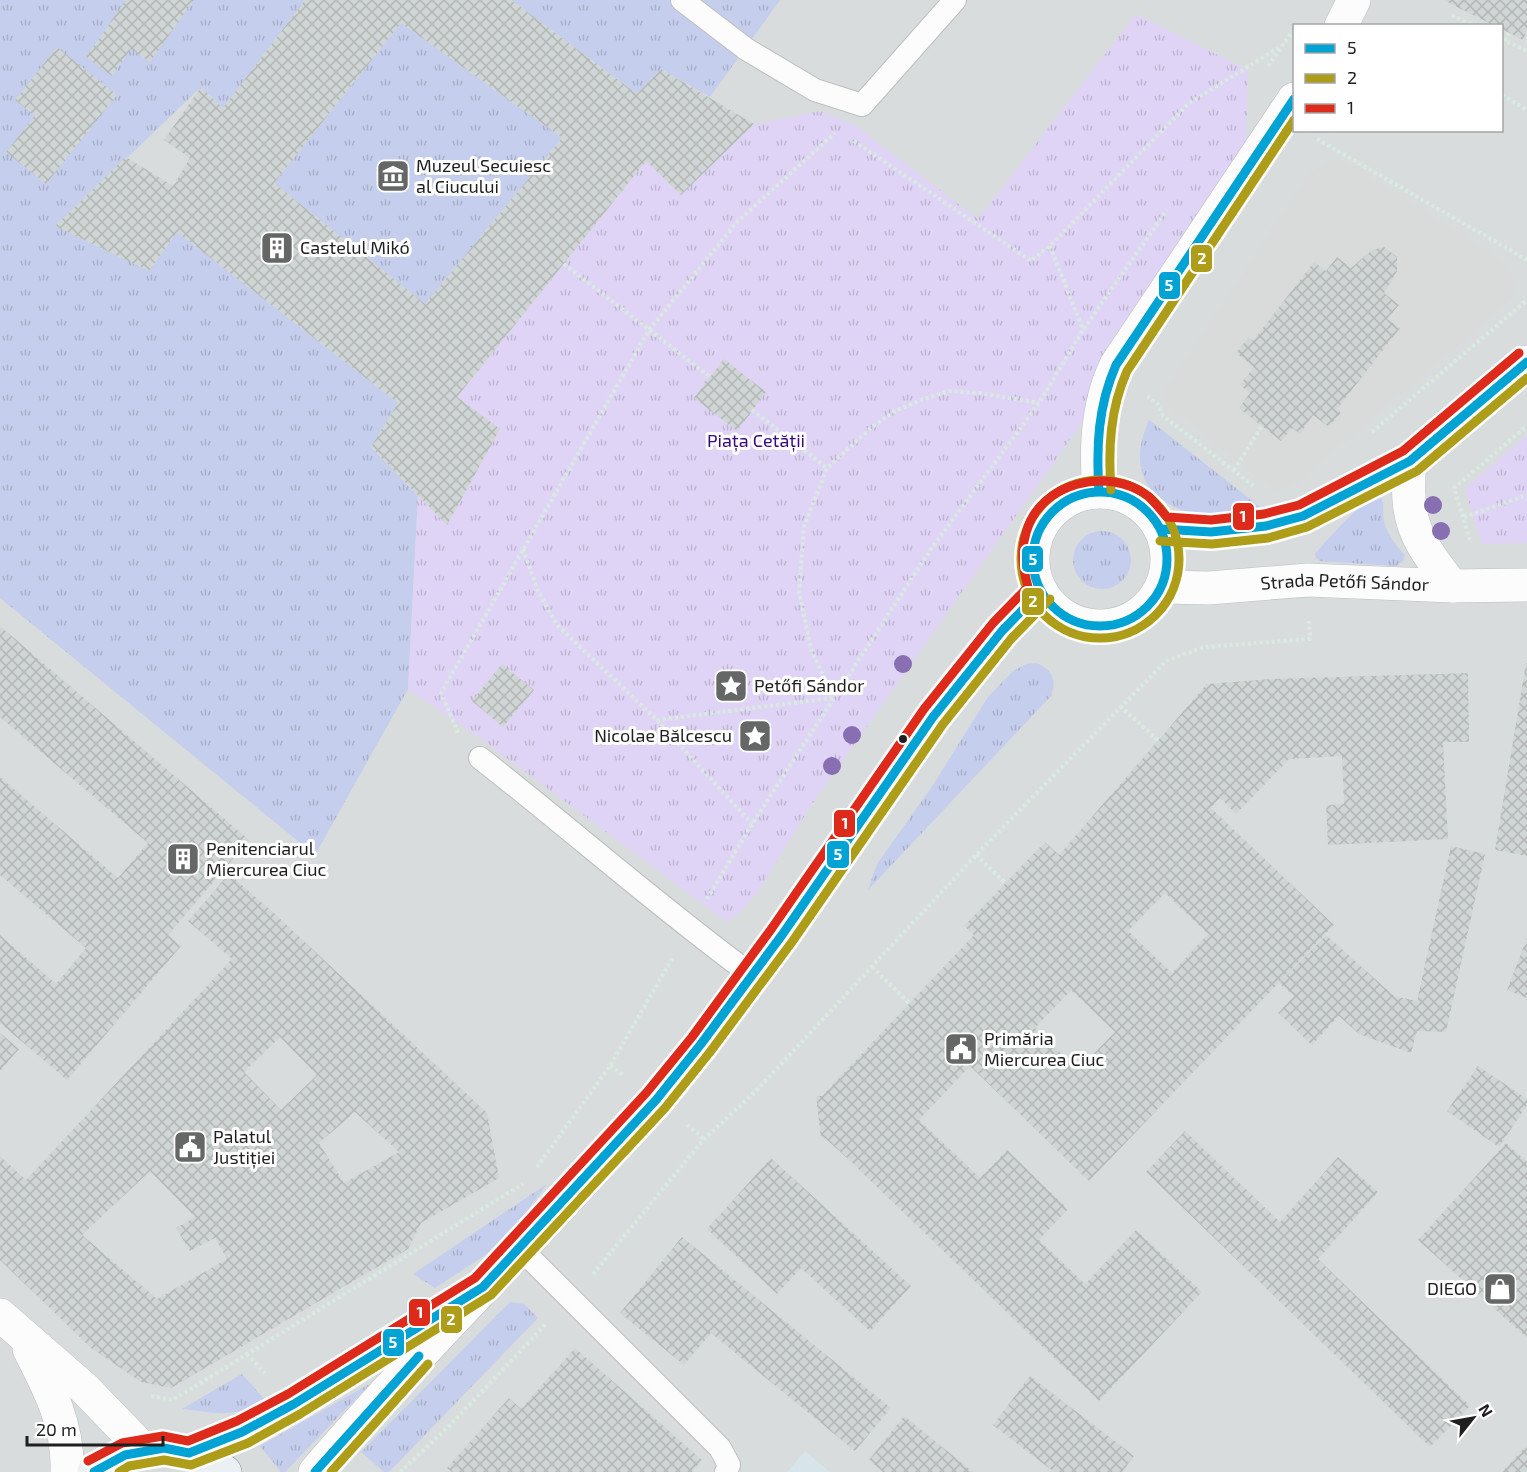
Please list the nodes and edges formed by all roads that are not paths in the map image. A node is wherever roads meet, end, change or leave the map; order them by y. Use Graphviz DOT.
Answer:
graph roads {
  1 [pos="682,0"];
  2 [pos="955,0"];
  3 [pos="1354,0"];
  4 [pos="1342,24"];
  5 [pos="1293,100"];
  6 [pos="1527,362"];
  7 [pos="1410,461"];
  8 [pos="1099,491"];
  9 [pos="1161,529"];
  10 [pos="1527,585"];
  11 [pos="1162,586"];
  12 [pos="1452,586"];
  13 [pos="1041,591"];
  14 [pos="480,758"];
  15 [pos="753,976"];
  16 [pos="521,1249"];
  17 [pos="483,1287"];
  18 [pos="10,1324"];
  19 [pos="144,1450"];
  20 [pos="189,1453"];
  21 [pos="67,1472"];
  22 [pos="94,1472"];
  23 [pos="225,1472"];
  24 [pos="315,1472"];
  25 [pos="726,1472"];
  1 -- 2 [label="lane"];
  3 -- 4 [label="street"];
  5 -- 8 [label="street"];
  6 -- 7 [label="street"];
  7 -- 9 [label="street"];
  7 -- 12 [label="street"];
  8 -- 9 [label="street"];
  8 -- 13 [label="street"];
  9 -- 11 [label="street"];
  10 -- 12 [label="street, Strada Petőfi Sándor"];
  11 -- 12 [label="street, Strada Petőfi Sándor"];
  11 -- 13 [label="street"];
  13 -- 15 [label="street"];
  14 -- 15 [label="lane"];
  15 -- 16 [label="street"];
  16 -- 17 [label="street"];
  16 -- 25 [label="lane"];
  17 -- 20 [label="street"];
  17 -- 24 [label="street"];
  18 -- 19 [label="street"];
  18 -- 21 [label="street"];
  19 -- 20 [label="main road"];
  19 -- 22 [label="main road"];
  20 -- 23 [label="main road"];
}
